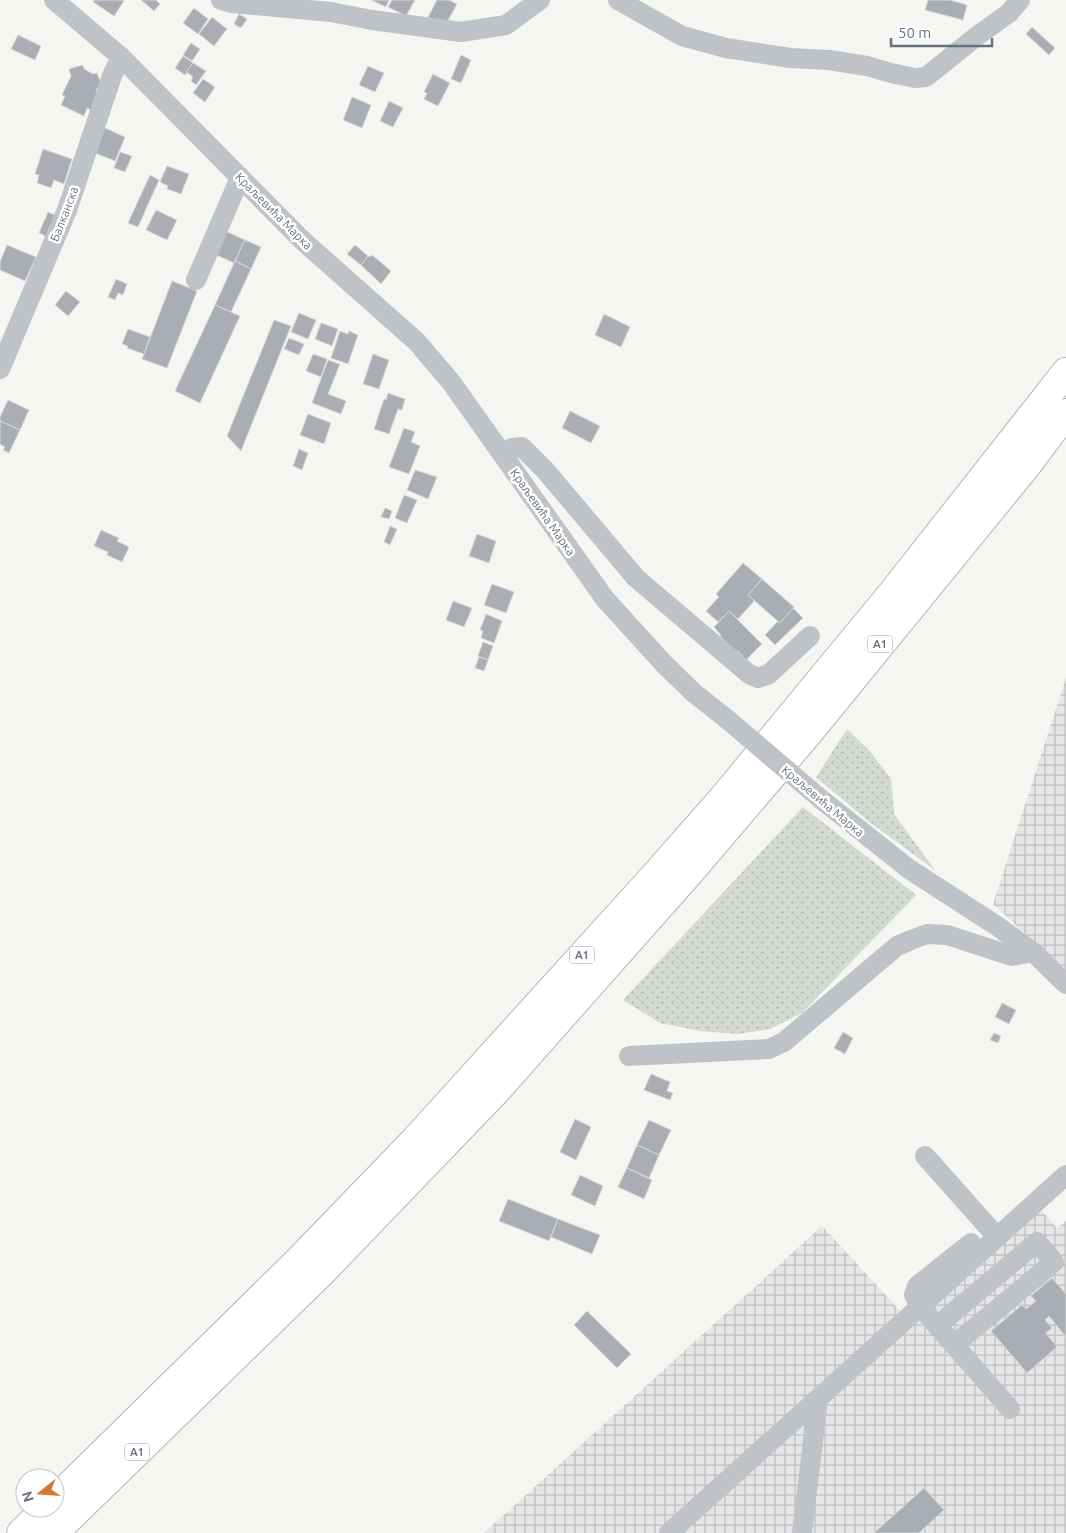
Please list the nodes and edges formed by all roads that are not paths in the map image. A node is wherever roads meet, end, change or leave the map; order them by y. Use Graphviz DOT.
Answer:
graph roads {
  1 [pos="54,0"];
  2 [pos="221,0"];
  3 [pos="540,0"];
  4 [pos="618,0"];
  5 [pos="1020,0"];
  6 [pos="121,57"];
  7 [pos="240,178"];
  8 [pos="196,280"];
  9 [pos="0,369"];
  10 [pos="1066,372"];
  11 [pos="1066,414"];
  12 [pos="503,454"];
  13 [pos="810,636"];
  14 [pos="1033,952"];
  15 [pos="1066,984"];
  16 [pos="628,1056"];
  17 [pos="925,1156"];
  18 [pos="1066,1175"];
  19 [pos="1019,1217"];
  20 [pos="990,1229"];
  21 [pos="914,1312"];
  22 [pos="937,1326"];
  23 [pos="954,1344"];
  24 [pos="818,1399"];
  25 [pos="1010,1409"];
  26 [pos="65,1490"];
  27 [pos="36,1518"];
  28 [pos="21,1533"];
  29 [pos="54,1533"];
  30 [pos="669,1533"];
  31 [pos="802,1533"];
  1 -- 6 [label="street, Краљевића Марка"];
  2 -- 3 [label="street"];
  4 -- 5 [label="street"];
  6 -- 7 [label="street, Краљевића Марка"];
  6 -- 9 [label="street, Балканска"];
  7 -- 8 [label="street"];
  7 -- 12 [label="street, Краљевића Марка"];
  10 -- 26 [label="highway, A1"];
  11 -- 29 [label="highway, A1"];
  12 -- 13 [label="street"];
  12 -- 14 [label="street, Краљевића Марка, bridge"];
  14 -- 15 [label="street, Краљевића Марка"];
  14 -- 16 [label="street"];
  17 -- 20 [label="street"];
  18 -- 19 [label="street"];
  19 -- 20 [label="street"];
  19 -- 21 [label="street"];
  20 -- 21 [label="street"];
  21 -- 22 [label="street"];
  21 -- 24 [label="street"];
  22 -- 23 [label="street"];
  22 -- 23 [label="street"];
  23 -- 25 [label="street"];
  24 -- 30 [label="street"];
  24 -- 31 [label="street"];
  27 -- 28 [label="highway"];
}
